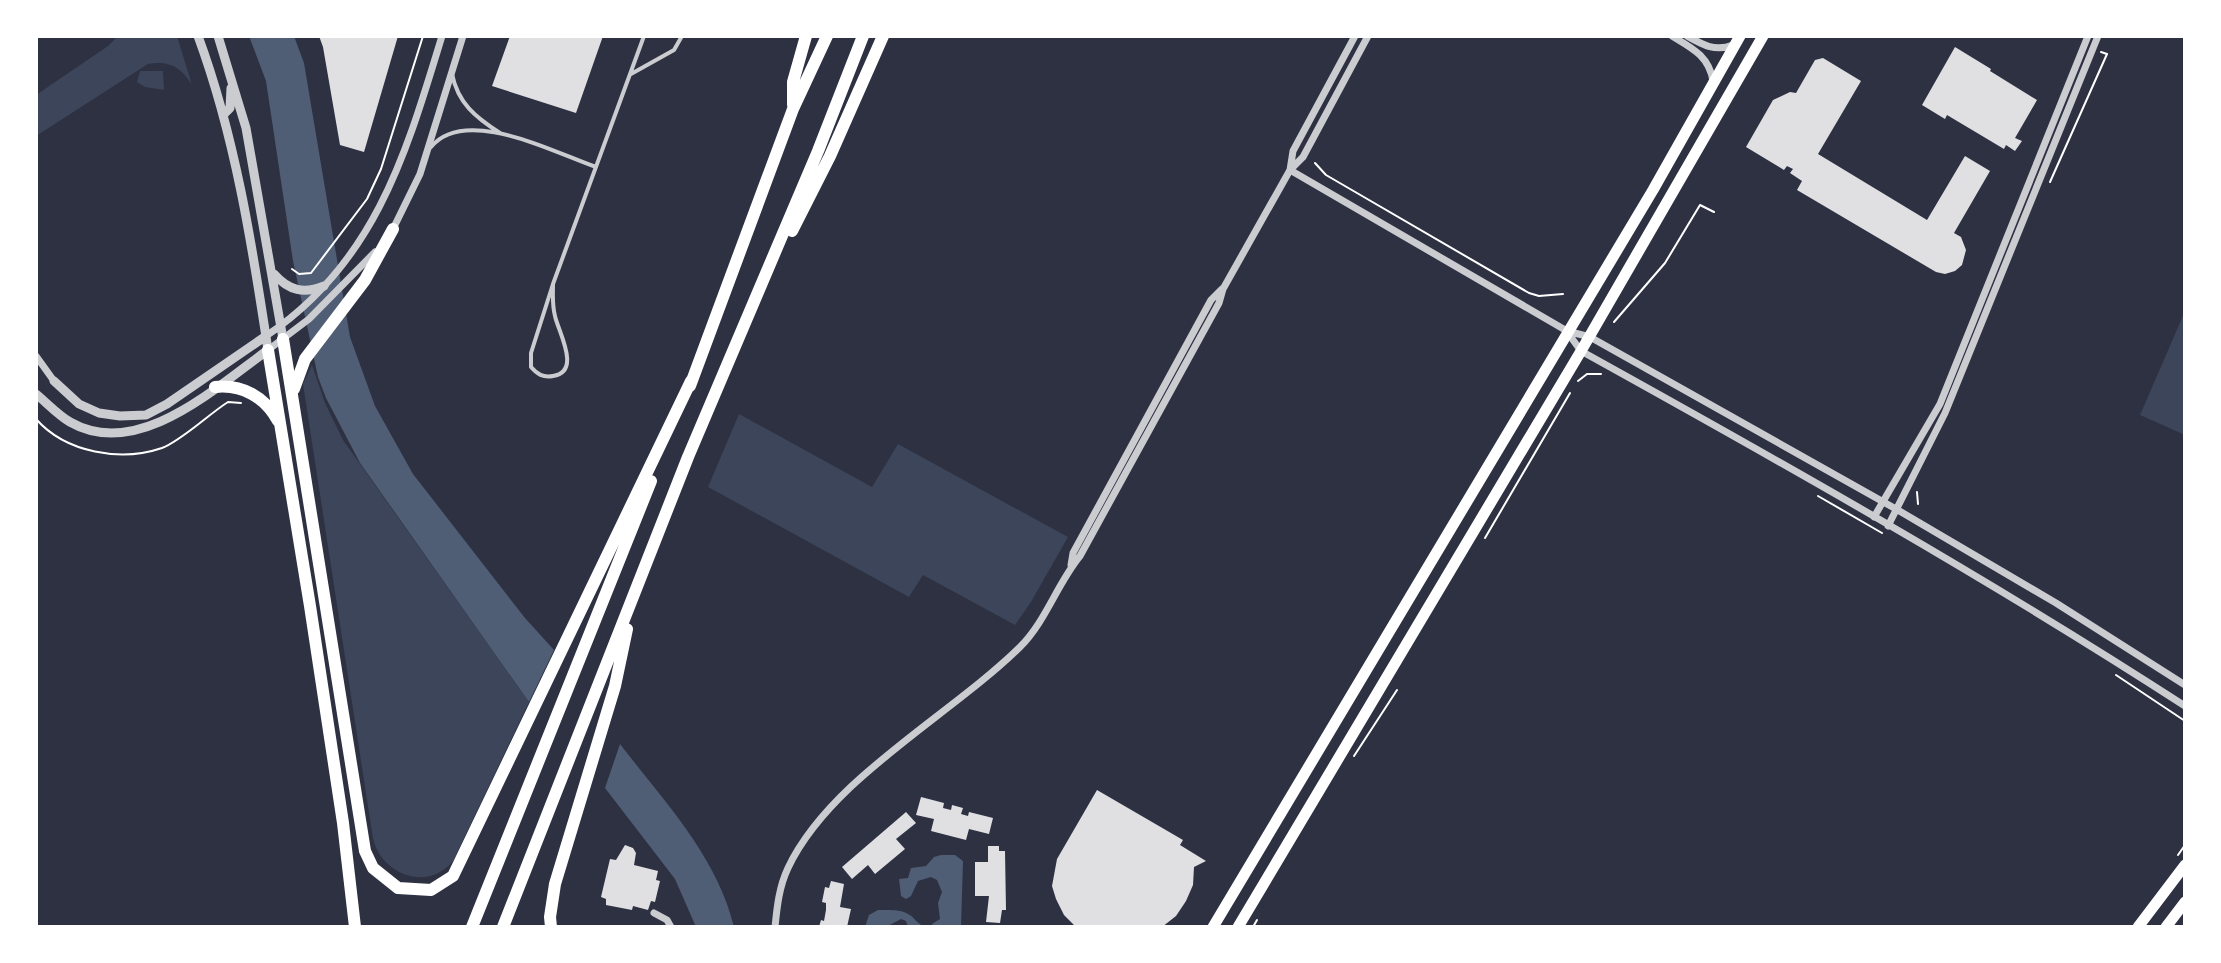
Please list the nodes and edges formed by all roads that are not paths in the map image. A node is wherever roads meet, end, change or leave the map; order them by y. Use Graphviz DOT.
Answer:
graph roads {
  1 [pos="198,36"];
  2 [pos="218,36"];
  3 [pos="442,36"];
  4 [pos="463,36"];
  5 [pos="644,36"];
  6 [pos="682,36"];
  7 [pos="806,36"];
  8 [pos="827,36"];
  9 [pos="863,36"];
  10 [pos="883,36"];
  11 [pos="1355,36"];
  12 [pos="1368,36"];
  13 [pos="1672,36"];
  14 [pos="1687,36"];
  15 [pos="1763,36"];
  16 [pos="2088,36"];
  17 [pos="2098,36"];
  18 [pos="1737,40"];
  19 [pos="230,71"];
  20 [pos="452,74"];
  21 [pos="629,75"];
  22 [pos="1713,83"];
  23 [pos="793,109"];
  24 [pos="224,114"];
  25 [pos="502,134"];
  26 [pos="428,151"];
  27 [pos="596,167"];
  28 [pos="1290,170"];
  29 [pos="393,229"];
  30 [pos="272,272"];
  31 [pos="553,284"];
  32 [pos="324,286"];
  33 [pos="1567,331"];
  34 [pos="282,332"];
  35 [pos="740,334"];
  36 [pos="1590,337"];
  37 [pos="267,343"];
  38 [pos="1581,351"];
  39 [pos="36,356"];
  40 [pos="54,381"];
  41 [pos="691,381"];
  42 [pos="215,387"];
  43 [pos="36,394"];
  44 [pos="292,395"];
  45 [pos="281,427"];
  46 [pos="1824,468"];
  47 [pos="1816,483"];
  48 [pos="1883,501"];
  49 [pos="1896,509"];
  50 [pos="1874,517"];
  51 [pos="1888,526"];
  52 [pos="633,596"];
  53 [pos="2185,685"];
  54 [pos="2185,706"];
  55 [pos="2185,865"];
  56 [pos="2185,902"];
  57 [pos="654,913"];
  58 [pos="355,927"];
  59 [pos="472,927"];
  60 [pos="503,927"];
  61 [pos="551,927"];
  62 [pos="671,927"];
  63 [pos="775,927"];
  64 [pos="1213,927"];
  65 [pos="1238,927"];
  66 [pos="2138,927"];
  67 [pos="2166,927"];
  1 -- 24 [label="street"];
  2 -- 19 [label="street"];
  3 -- 32 [label="street"];
  4 -- 20 [label="street"];
  5 -- 21 [label="lane"];
  6 -- 21 [label="lane"];
  7 -- 23 [label="highway"];
  8 -- 23 [label="highway"];
  9 -- 35 [label="highway"];
  10 -- 35 [label="highway"];
  11 -- 28 [label="street"];
  12 -- 28 [label="street"];
  13 -- 22 [label="street"];
  14 -- 18 [label="street"];
  15 -- 36 [label="main road"];
  16 -- 48 [label="street"];
  17 -- 49 [label="street"];
  18 -- 22 [label="main road"];
  19 -- 24 [label="street"];
  19 -- 30 [label="street"];
  20 -- 25 [label="lane"];
  20 -- 26 [label="street"];
  21 -- 27 [label="lane"];
  22 -- 33 [label="main road"];
  23 -- 41 [label="highway"];
  24 -- 37 [label="street"];
  25 -- 26 [label="lane"];
  25 -- 27 [label="lane"];
  26 -- 29 [label="street"];
  27 -- 31 [label="lane"];
  28 -- 33 [label="street"];
  28 -- 63 [label="street"];
  29 -- 34 [label="street"];
  29 -- 44 [label="highway"];
  30 -- 32 [label="street"];
  30 -- 34 [label="street"];
  31 -- 31 [label="lane"];
  32 -- 34 [label="street"];
  33 -- 36 [label="street"];
  33 -- 38 [label="street"];
  33 -- 64 [label="main road"];
  34 -- 37 [label="street"];
  34 -- 37 [label="street"];
  34 -- 44 [label="highway"];
  35 -- 52 [label="highway"];
  36 -- 38 [label="main road"];
  36 -- 46 [label="street"];
  37 -- 40 [label="street"];
  37 -- 42 [label="street"];
  37 -- 45 [label="highway"];
  38 -- 47 [label="street"];
  38 -- 65 [label="main road"];
  39 -- 40 [label="street"];
  41 -- 44 [label="highway"];
  41 -- 59 [label="highway"];
  42 -- 43 [label="street"];
  42 -- 45 [label="highway"];
  45 -- 58 [label="highway"];
  46 -- 47 [label="street"];
  46 -- 48 [label="street"];
  47 -- 50 [label="street"];
  48 -- 49 [label="street"];
  48 -- 50 [label="street"];
  49 -- 51 [label="street"];
  49 -- 53 [label="street"];
  50 -- 51 [label="street"];
  51 -- 54 [label="street"];
  52 -- 60 [label="highway"];
  52 -- 61 [label="highway"];
  55 -- 66 [label="main road"];
  56 -- 67 [label="main road"];
  57 -- 62 [label="street"];
}
